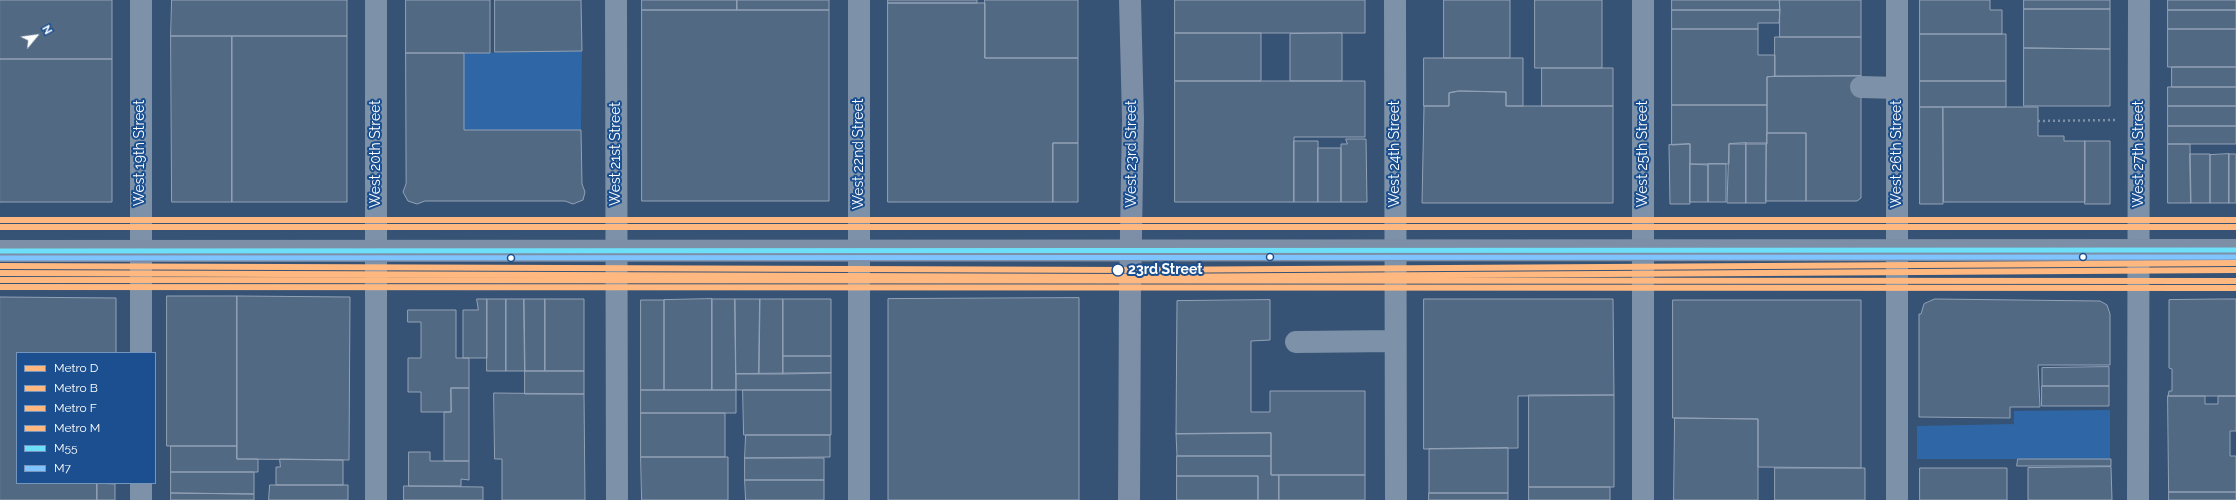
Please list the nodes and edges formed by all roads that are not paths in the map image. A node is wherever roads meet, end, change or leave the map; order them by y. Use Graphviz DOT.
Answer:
graph roads {
  1 [pos="141,0"];
  2 [pos="376,0"];
  3 [pos="616,0"];
  4 [pos="860,0"];
  5 [pos="1130,0"];
  6 [pos="1395,0"];
  7 [pos="1643,0"];
  8 [pos="1897,0"];
  9 [pos="2139,0"];
  10 [pos="1861,87"];
  11 [pos="1897,88"];
  12 [pos="376,250"];
  13 [pos="617,250"];
  14 [pos="859,250"];
  15 [pos="1131,250"];
  16 [pos="1395,250"];
  17 [pos="1643,250"];
  18 [pos="1897,250"];
  19 [pos="2139,250"];
  20 [pos="2236,250"];
  21 [pos="0,251"];
  22 [pos="140,251"];
  23 [pos="1395,340"];
  24 [pos="1296,342"];
  25 [pos="141,352"];
  26 [pos="141,484"];
  27 [pos="141,500"];
  28 [pos="376,500"];
  29 [pos="617,500"];
  30 [pos="860,500"];
  31 [pos="1130,500"];
  32 [pos="1396,500"];
  33 [pos="1643,500"];
  34 [pos="1897,500"];
  35 [pos="2138,500"];
  1 -- 22 [label="street, West 19th Street"];
  2 -- 12 [label="street, West 20th Street"];
  3 -- 13 [label="street, West 21st Street"];
  4 -- 14 [label="street, West 22nd Street"];
  5 -- 15 [label="main road, West 23rd Street"];
  6 -- 16 [label="street, West 24th Street"];
  7 -- 17 [label="street, West 25th Street"];
  8 -- 11 [label="street, West 26th Street"];
  9 -- 19 [label="street, West 27th Street"];
  10 -- 11 [label="street"];
  11 -- 18 [label="street, West 26th Street"];
  12 -- 13 [label="main road"];
  12 -- 22 [label="main road"];
  12 -- 28 [label="street, West 20th Street"];
  13 -- 14 [label="main road"];
  13 -- 29 [label="street, West 21st Street"];
  14 -- 15 [label="main road"];
  14 -- 30 [label="street, West 22nd Street"];
  15 -- 16 [label="main road"];
  15 -- 31 [label="main road, West 23rd Street"];
  16 -- 17 [label="main road"];
  16 -- 23 [label="street, West 24th Street"];
  17 -- 18 [label="main road"];
  17 -- 33 [label="street, West 25th Street"];
  18 -- 19 [label="main road"];
  18 -- 34 [label="street, West 26th Street"];
  19 -- 20 [label="main road"];
  19 -- 35 [label="street, West 27th Street"];
  21 -- 22 [label="main road"];
  22 -- 25 [label="street, West 19th Street"];
  23 -- 24 [label="street"];
  23 -- 32 [label="street, West 24th Street"];
  26 -- 27 [label="street"];
}
